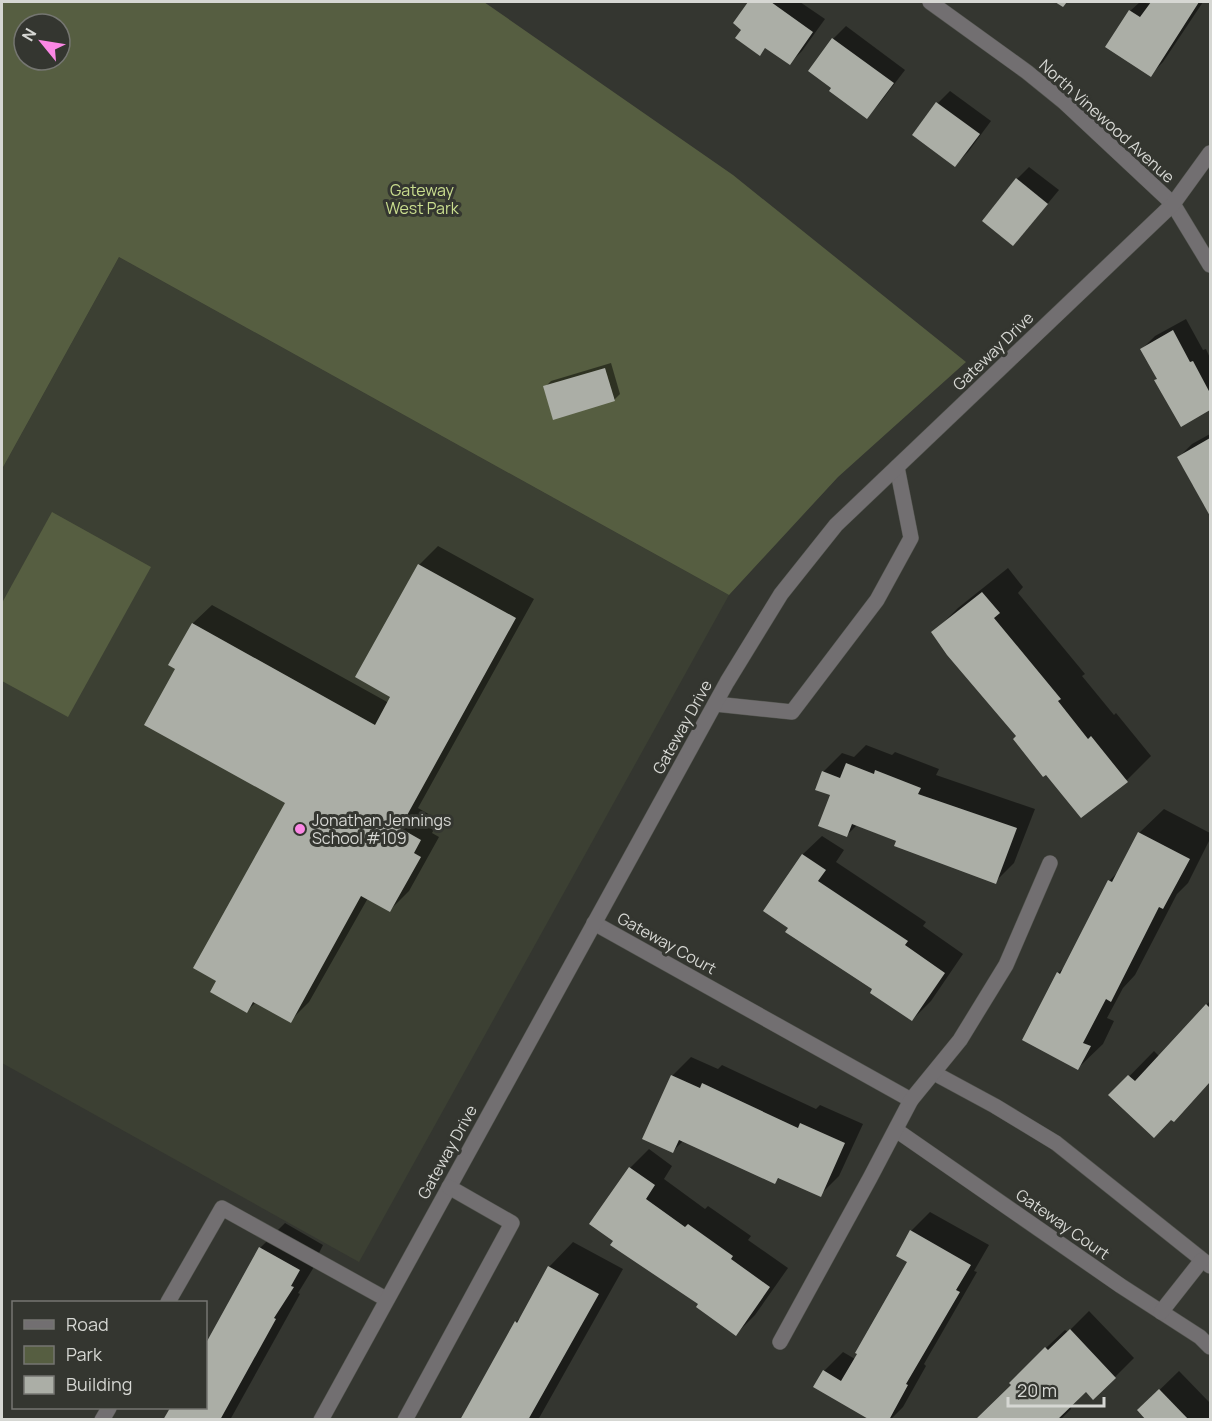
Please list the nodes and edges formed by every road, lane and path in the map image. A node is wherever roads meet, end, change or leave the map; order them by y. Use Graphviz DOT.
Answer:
graph roads {
  1 [pos="930,2"];
  2 [pos="1210,153"];
  3 [pos="1173,204"];
  4 [pos="1210,265"];
  5 [pos="897,467"];
  6 [pos="715,704"];
  7 [pos="1050,863"];
  8 [pos="594,923"];
  9 [pos="934,1073"];
  10 [pos="911,1100"];
  11 [pos="896,1130"];
  12 [pos="449,1187"];
  13 [pos="1206,1263"];
  14 [pos="386,1299"];
  15 [pos="169,1301"];
  16 [pos="1161,1312"];
  17 [pos="780,1342"];
  18 [pos="1210,1347"];
  19 [pos="321,1419"];
  20 [pos="405,1419"];
  1 -- 3 [label="street, North Vinewood Avenue"];
  2 -- 3 [label="street, Gateway Drive"];
  3 -- 4 [label="street, North Vinewood Avenue"];
  3 -- 5 [label="street, Gateway Drive"];
  5 -- 6 [label="street, Gateway Drive"];
  5 -- 6 [label="street"];
  6 -- 8 [label="street, Gateway Drive"];
  7 -- 9 [label="street"];
  8 -- 10 [label="street, Gateway Court"];
  8 -- 12 [label="street, Gateway Drive"];
  9 -- 10 [label="street"];
  9 -- 13 [label="street"];
  10 -- 11 [label="street"];
  11 -- 16 [label="street, Gateway Court"];
  11 -- 17 [label="street"];
  12 -- 14 [label="street, Gateway Drive"];
  12 -- 20 [label="street"];
  13 -- 16 [label="street"];
  14 -- 15 [label="street"];
  14 -- 19 [label="street, Gateway Drive"];
  16 -- 18 [label="street, Gateway Court"];
}
